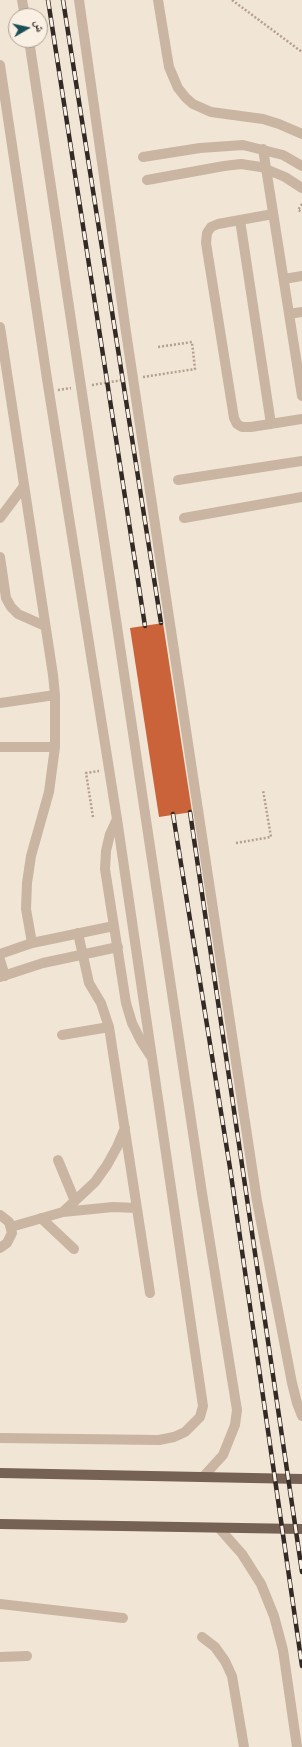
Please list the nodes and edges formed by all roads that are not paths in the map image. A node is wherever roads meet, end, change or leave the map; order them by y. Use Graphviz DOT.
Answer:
graph roads {
  1 [pos="79,0"];
  2 [pos="158,0"];
  3 [pos="29,48"];
  4 [pos="0,65"];
  5 [pos="302,134"];
  6 [pos="263,149"];
  7 [pos="143,157"];
  8 [pos="302,166"];
  9 [pos="266,169"];
  10 [pos="147,180"];
  11 [pos="302,188"];
  12 [pos="273,214"];
  13 [pos="240,220"];
  14 [pos="302,276"];
  15 [pos="284,279"];
  16 [pos="302,312"];
  17 [pos="289,314"];
  18 [pos="0,327"];
  19 [pos="302,396"];
  20 [pos="302,419"];
  21 [pos="270,424"];
  22 [pos="302,462"];
  23 [pos="178,480"];
  24 [pos="24,486"];
  25 [pos="302,497"];
  26 [pos="0,518"];
  27 [pos="184,518"];
  28 [pos="0,557"];
  29 [pos="45,626"];
  30 [pos="54,695"];
  31 [pos="0,703"];
  32 [pos="0,747"];
  33 [pos="55,747"];
  34 [pos="117,819"];
  35 [pos="114,926"];
  36 [pos="78,933"];
  37 [pos="32,943"];
  38 [pos="118,947"];
  39 [pos="0,954"];
  40 [pos="82,954"];
  41 [pos="0,960"];
  42 [pos="2,977"];
  43 [pos="109,1027"];
  44 [pos="62,1035"];
  45 [pos="152,1057"];
  46 [pos="125,1128"];
  47 [pos="58,1160"];
  48 [pos="75,1201"];
  49 [pos="137,1208"];
  50 [pos="63,1212"];
  51 [pos="0,1215"];
  52 [pos="41,1218"];
  53 [pos="11,1227"];
  54 [pos="0,1248"];
  55 [pos="74,1249"];
  56 [pos="150,1293"];
  57 [pos="302,1416"];
  58 [pos="0,1438"];
  59 [pos="0,1473"];
  60 [pos="203,1477"];
  61 [pos="302,1479"];
  62 [pos="0,1524"];
  63 [pos="219,1528"];
  64 [pos="302,1529"];
  65 [pos="0,1604"];
  66 [pos="123,1618"];
  67 [pos="202,1637"];
  68 [pos="27,1656"];
  69 [pos="0,1657"];
  70 [pos="244,1747"];
  71 [pos="297,1747"];
  1 -- 57 [label="street"];
  2 -- 5 [label="street"];
  3 -- 60 [label="street"];
  4 -- 34 [label="street"];
  6 -- 7 [label="street"];
  6 -- 8 [label="street"];
  6 -- 9 [label="street"];
  9 -- 10 [label="street"];
  9 -- 11 [label="street"];
  9 -- 12 [label="street"];
  12 -- 13 [label="street"];
  12 -- 15 [label="street"];
  13 -- 21 [label="street"];
  13 -- 21 [label="street"];
  14 -- 15 [label="street"];
  15 -- 17 [label="street"];
  16 -- 17 [label="street"];
  17 -- 19 [label="street"];
  18 -- 24 [label="street"];
  20 -- 21 [label="street"];
  22 -- 23 [label="street"];
  24 -- 26 [label="street"];
  24 -- 29 [label="street"];
  25 -- 27 [label="street"];
  28 -- 29 [label="street"];
  29 -- 30 [label="street"];
  30 -- 31 [label="street"];
  30 -- 33 [label="street"];
  32 -- 33 [label="street"];
  33 -- 37 [label="street"];
  34 -- 35 [label="street"];
  34 -- 45 [label="street"];
  35 -- 36 [label="street"];
  35 -- 38 [label="street"];
  36 -- 37 [label="street"];
  36 -- 40 [label="street"];
  37 -- 39 [label="street"];
  38 -- 40 [label="street"];
  38 -- 45 [label="street"];
  40 -- 42 [label="street"];
  40 -- 43 [label="street"];
  41 -- 42 [label="street"];
  43 -- 44 [label="street"];
  43 -- 46 [label="street"];
  45 -- 58 [label="street"];
  46 -- 48 [label="street"];
  46 -- 49 [label="street"];
  47 -- 48 [label="street"];
  48 -- 50 [label="street"];
  49 -- 50 [label="street"];
  49 -- 56 [label="street"];
  50 -- 52 [label="street"];
  51 -- 53 [label="street"];
  52 -- 53 [label="street"];
  52 -- 55 [label="street"];
  53 -- 54 [label="street"];
  59 -- 60 [label="main road"];
  60 -- 61 [label="main road"];
  62 -- 63 [label="main road"];
  63 -- 64 [label="main road"];
  63 -- 71 [label="street"];
  65 -- 66 [label="street"];
  67 -- 70 [label="street"];
  68 -- 69 [label="street"];
}
